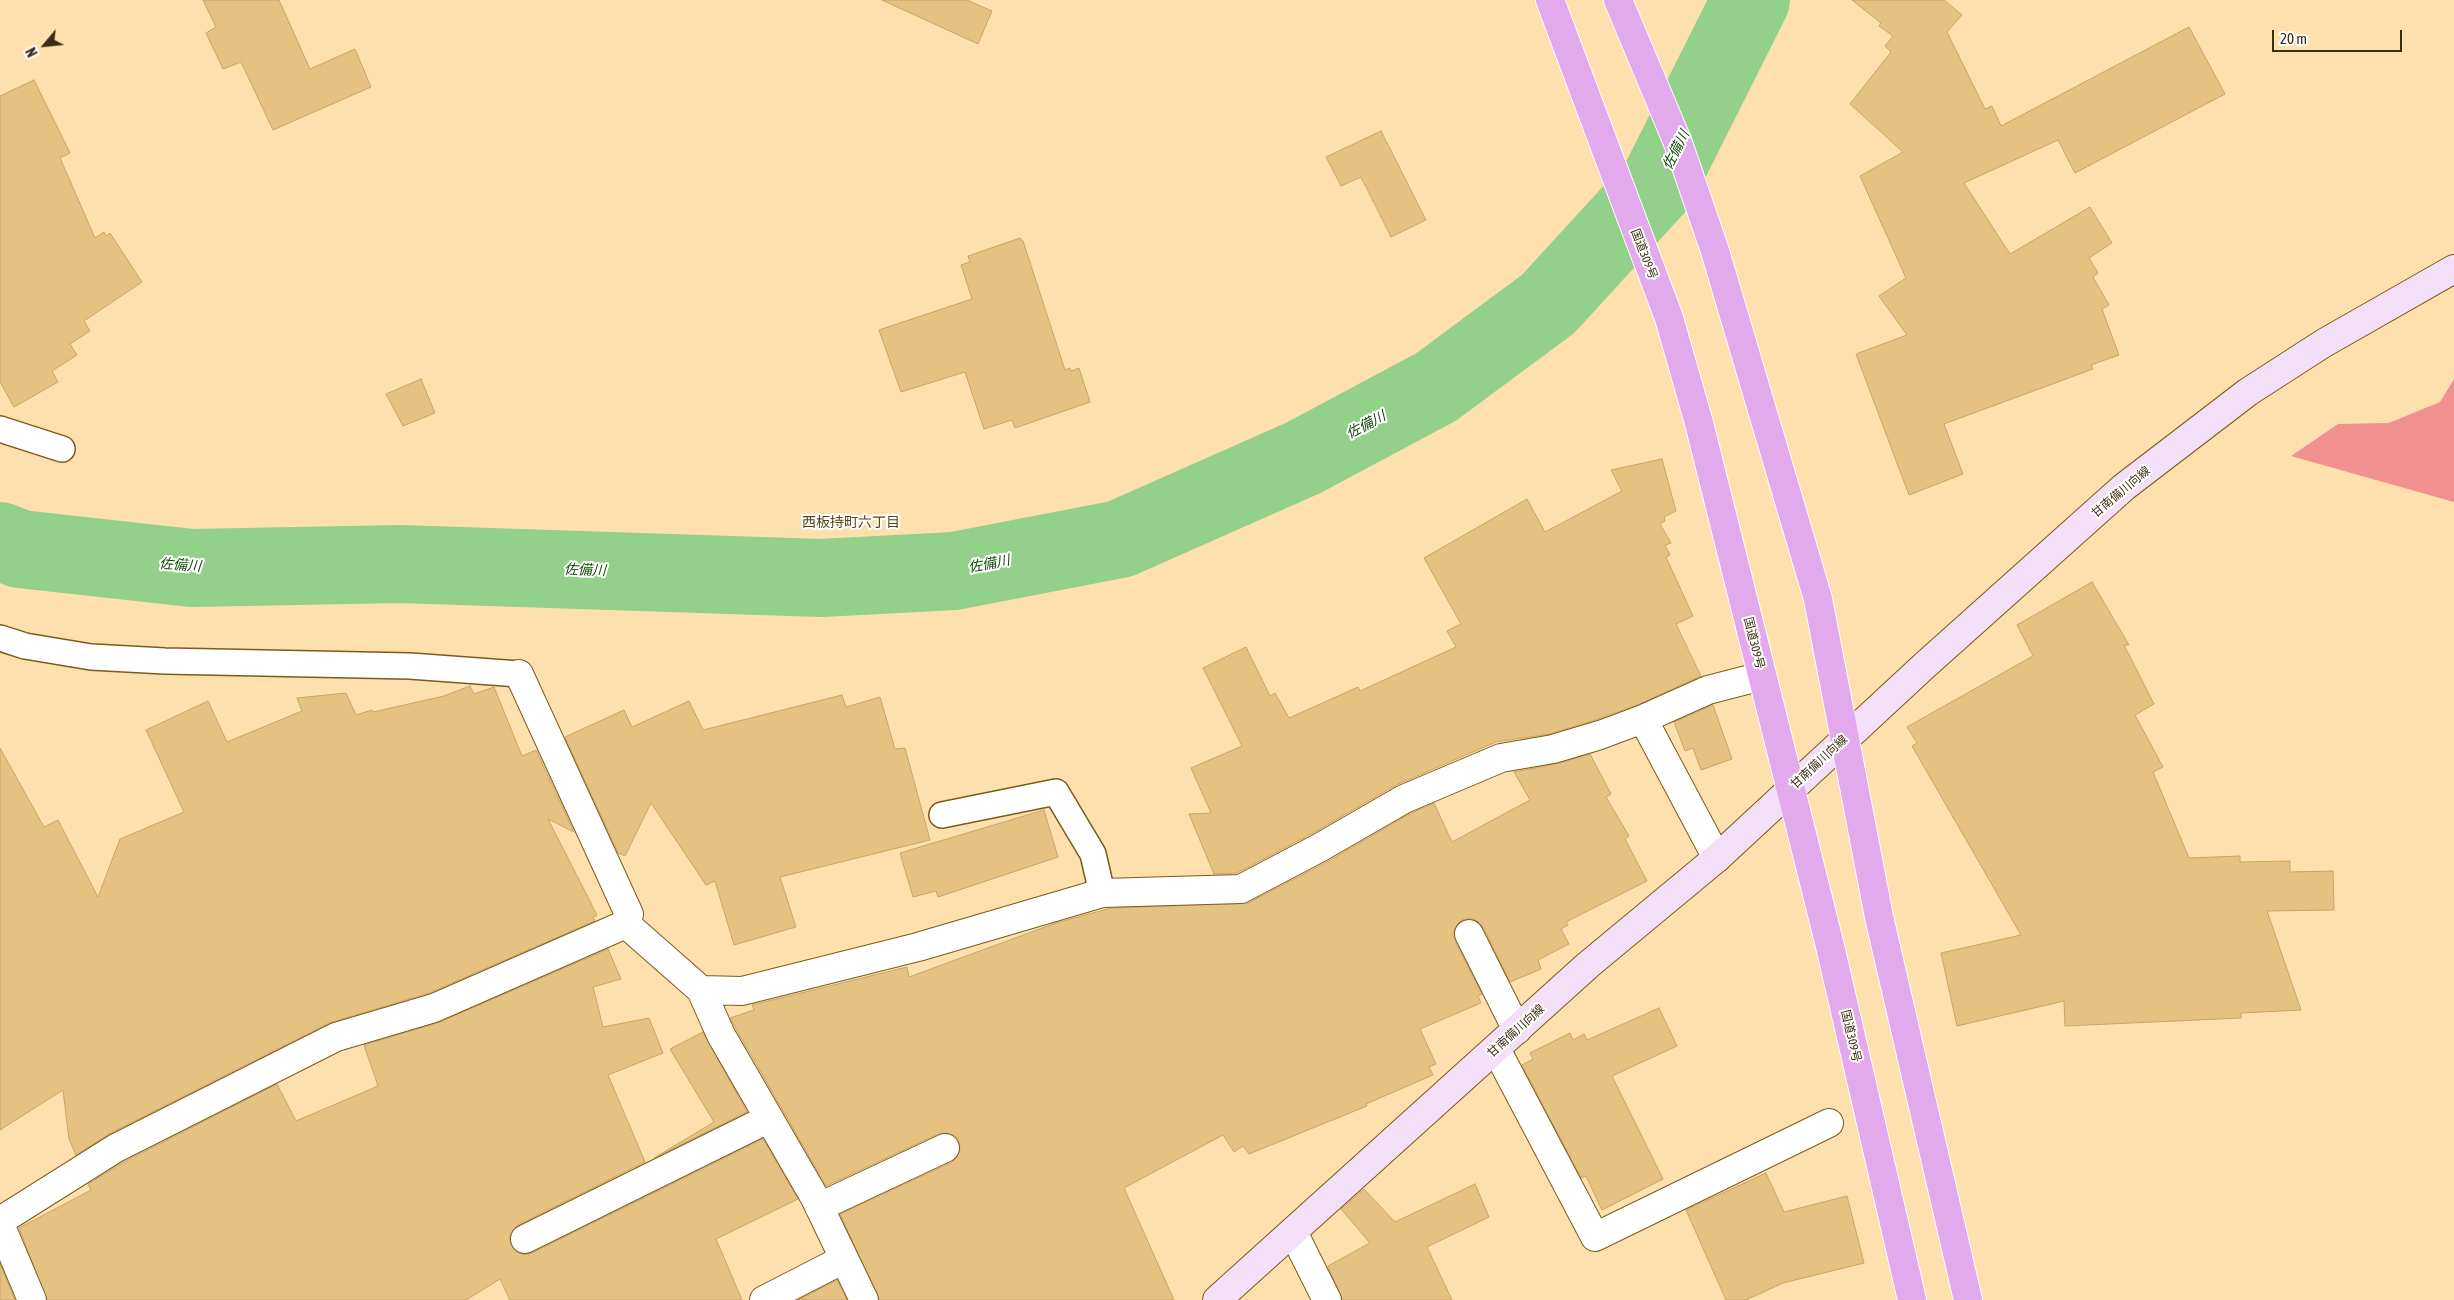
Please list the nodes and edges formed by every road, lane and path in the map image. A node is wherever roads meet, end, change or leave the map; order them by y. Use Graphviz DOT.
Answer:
graph roads {
  1 [pos="1550,0"];
  2 [pos="1618,0"];
  3 [pos="2454,269"];
  4 [pos="0,429"];
  5 [pos="62,449"];
  6 [pos="0,638"];
  7 [pos="519,674"];
  8 [pos="1762,676"];
  9 [pos="1643,719"];
  10 [pos="1845,738"];
  11 [pos="1790,789"];
  12 [pos="942,815"];
  13 [pos="1717,858"];
  14 [pos="1102,893"];
  15 [pos="626,924"];
  16 [pos="1469,934"];
  17 [pos="701,990"];
  18 [pos="1516,1030"];
  19 [pos="1496,1049"];
  20 [pos="768,1119"];
  21 [pos="1830,1123"];
  22 [pos="946,1148"];
  23 [pos="819,1207"];
  24 [pos="0,1222"];
  25 [pos="1293,1232"];
  26 [pos="524,1239"];
  27 [pos="844,1258"];
  28 [pos="32,1300"];
  29 [pos="764,1300"];
  30 [pos="864,1300"];
  31 [pos="1217,1300"];
  32 [pos="1327,1300"];
  33 [pos="1912,1300"];
  34 [pos="1968,1300"];
  1 -- 8 [label="highway, 国道309号"];
  2 -- 10 [label="highway"];
  3 -- 10 [label="main road, 甘南備川向線"];
  4 -- 5 [label="lane"];
  6 -- 7 [label="lane"];
  7 -- 15 [label="street"];
  8 -- 9 [label="street"];
  8 -- 11 [label="highway, 国道309号"];
  9 -- 13 [label="street"];
  9 -- 14 [label="street"];
  10 -- 11 [label="main road, 甘南備川向線"];
  10 -- 34 [label="highway"];
  11 -- 13 [label="main road, 甘南備川向線"];
  11 -- 33 [label="highway, 国道309号"];
  12 -- 14 [label="lane"];
  13 -- 18 [label="main road, 甘南備川向線"];
  14 -- 17 [label="street"];
  15 -- 17 [label="street"];
  15 -- 24 [label="street"];
  16 -- 18 [label="street"];
  17 -- 20 [label="street"];
  18 -- 19 [label="main road, 甘南備川向線"];
  19 -- 21 [label="street"];
  19 -- 25 [label="main road, 甘南備川向線"];
  20 -- 23 [label="street"];
  20 -- 26 [label="street"];
  22 -- 23 [label="street"];
  23 -- 27 [label="street"];
  24 -- 28 [label="street"];
  25 -- 31 [label="main road, 甘南備川向線"];
  25 -- 32 [label="street"];
  27 -- 29 [label="street"];
  27 -- 30 [label="street"];
}
